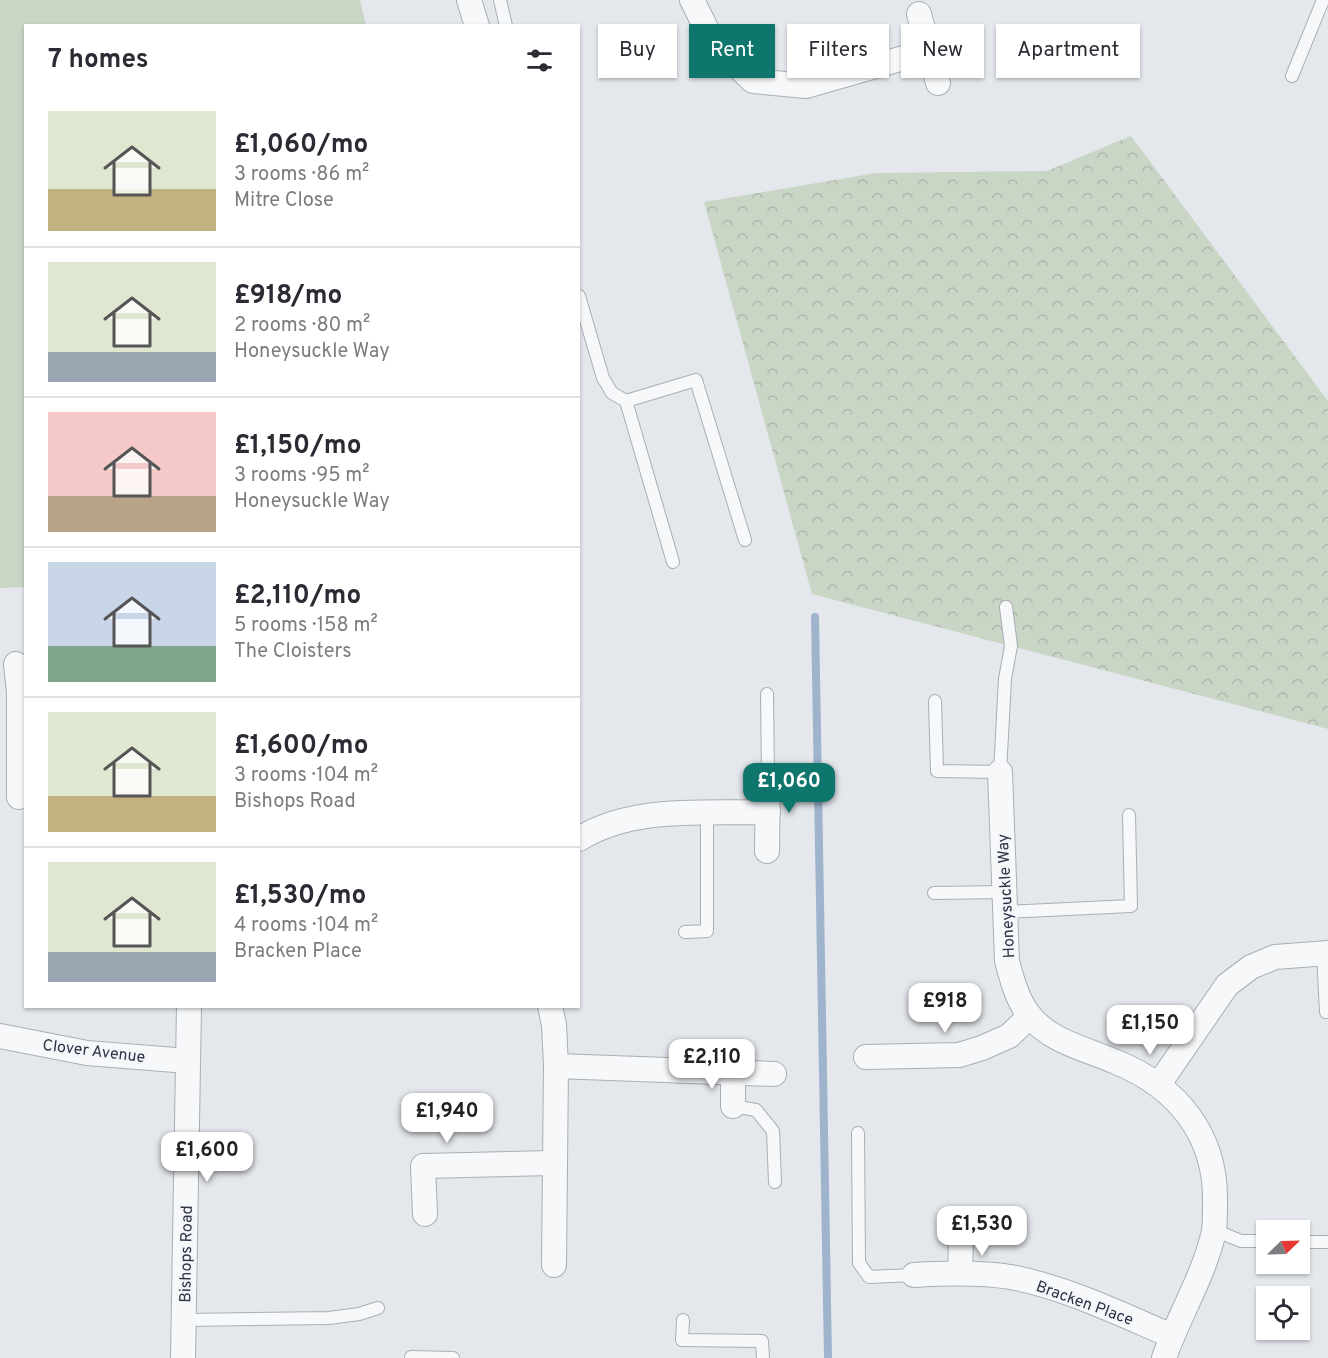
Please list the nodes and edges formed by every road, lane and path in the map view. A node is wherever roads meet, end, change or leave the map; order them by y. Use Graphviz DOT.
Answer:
graph roads {
  1 [pos="469,0"];
  2 [pos="500,0"];
  3 [pos="692,0"];
  4 [pos="1323,0"];
  5 [pos="919,14"];
  6 [pos="476,24"];
  7 [pos="506,24"];
  8 [pos="921,24"];
  9 [pos="901,59"];
  10 [pos="1292,76"];
  11 [pos="936,78"];
  12 [pos="938,83"];
  13 [pos="580,299"];
  14 [pos="626,401"];
  15 [pos="745,540"];
  16 [pos="673,562"];
  17 [pos="1006,607"];
  18 [pos="16,664"];
  19 [pos="22,692"];
  20 [pos="767,694"];
  21 [pos="935,701"];
  22 [pos="999,772"];
  23 [pos="768,776"];
  24 [pos="15,797"];
  25 [pos="768,812"];
  26 [pos="707,814"];
  27 [pos="1129,815"];
  28 [pos="581,833"];
  29 [pos="767,851"];
  30 [pos="934,893"];
  31 [pos="1004,902"];
  32 [pos="685,932"];
  33 [pos="1325,953"];
  34 [pos="189,1008"];
  35 [pos="550,1008"];
  36 [pos="1326,1012"];
  37 [pos="1030,1016"];
  38 [pos="0,1036"];
  39 [pos="866,1057"];
  40 [pos="188,1061"];
  41 [pos="556,1066"];
  42 [pos="733,1074"];
  43 [pos="774,1074"];
  44 [pos="1159,1084"];
  45 [pos="733,1106"];
  46 [pos="858,1133"];
  47 [pos="554,1163"];
  48 [pos="774,1182"];
  49 [pos="425,1214"];
  50 [pos="1214,1230"];
  51 [pos="961,1241"];
  52 [pos="1256,1241"];
  53 [pos="1310,1242"];
  54 [pos="1328,1242"];
  55 [pos="554,1265"];
  56 [pos="960,1272"];
  57 [pos="914,1275"];
  58 [pos="378,1308"];
  59 [pos="184,1320"];
  60 [pos="683,1320"];
  61 [pos="1172,1335"];
  62 [pos="183,1358"];
  63 [pos="411,1358"];
  64 [pos="453,1358"];
  65 [pos="763,1358"];
  66 [pos="1164,1358"];
  1 -- 6 [label="street"];
  2 -- 7 [label="lane"];
  3 -- 9 [label="street"];
  4 -- 10 [label="lane"];
  5 -- 8 [label="street"];
  11 -- 12 [label="street"];
  13 -- 14 [label="lane"];
  14 -- 15 [label="lane"];
  14 -- 16 [label="lane"];
  17 -- 22 [label="lane"];
  18 -- 19 [label="street"];
  19 -- 24 [label="street"];
  20 -- 23 [label="lane"];
  21 -- 22 [label="lane"];
  22 -- 31 [label="street, Honeysuckle Way"];
  23 -- 25 [label="street"];
  25 -- 26 [label="street"];
  25 -- 29 [label="street"];
  26 -- 28 [label="street"];
  26 -- 32 [label="lane"];
  27 -- 31 [label="lane"];
  30 -- 31 [label="lane"];
  31 -- 37 [label="street, Honeysuckle Way"];
  33 -- 36 [label="lane"];
  33 -- 44 [label="street"];
  34 -- 40 [label="street, Bishops Road"];
  35 -- 41 [label="street"];
  37 -- 39 [label="street"];
  37 -- 44 [label="street, Honeysuckle Way"];
  38 -- 40 [label="street, Clover Avenue"];
  40 -- 59 [label="street, Bishops Road"];
  41 -- 42 [label="street"];
  41 -- 47 [label="street"];
  42 -- 43 [label="street"];
  42 -- 45 [label="street"];
  44 -- 50 [label="street, Honeysuckle Way"];
  45 -- 48 [label="lane"];
  46 -- 57 [label="lane"];
  47 -- 49 [label="street"];
  47 -- 55 [label="street"];
  50 -- 52 [label="lane"];
  50 -- 61 [label="street, Honeysuckle Way"];
  51 -- 56 [label="street"];
  53 -- 54 [label="lane"];
  56 -- 57 [label="street, Bracken Place"];
  56 -- 61 [label="street, Bracken Place"];
  58 -- 59 [label="lane"];
  59 -- 62 [label="street, Bishops Road"];
  60 -- 65 [label="lane"];
  61 -- 66 [label="street, Honeysuckle Way"];
  63 -- 64 [label="lane"];
}
